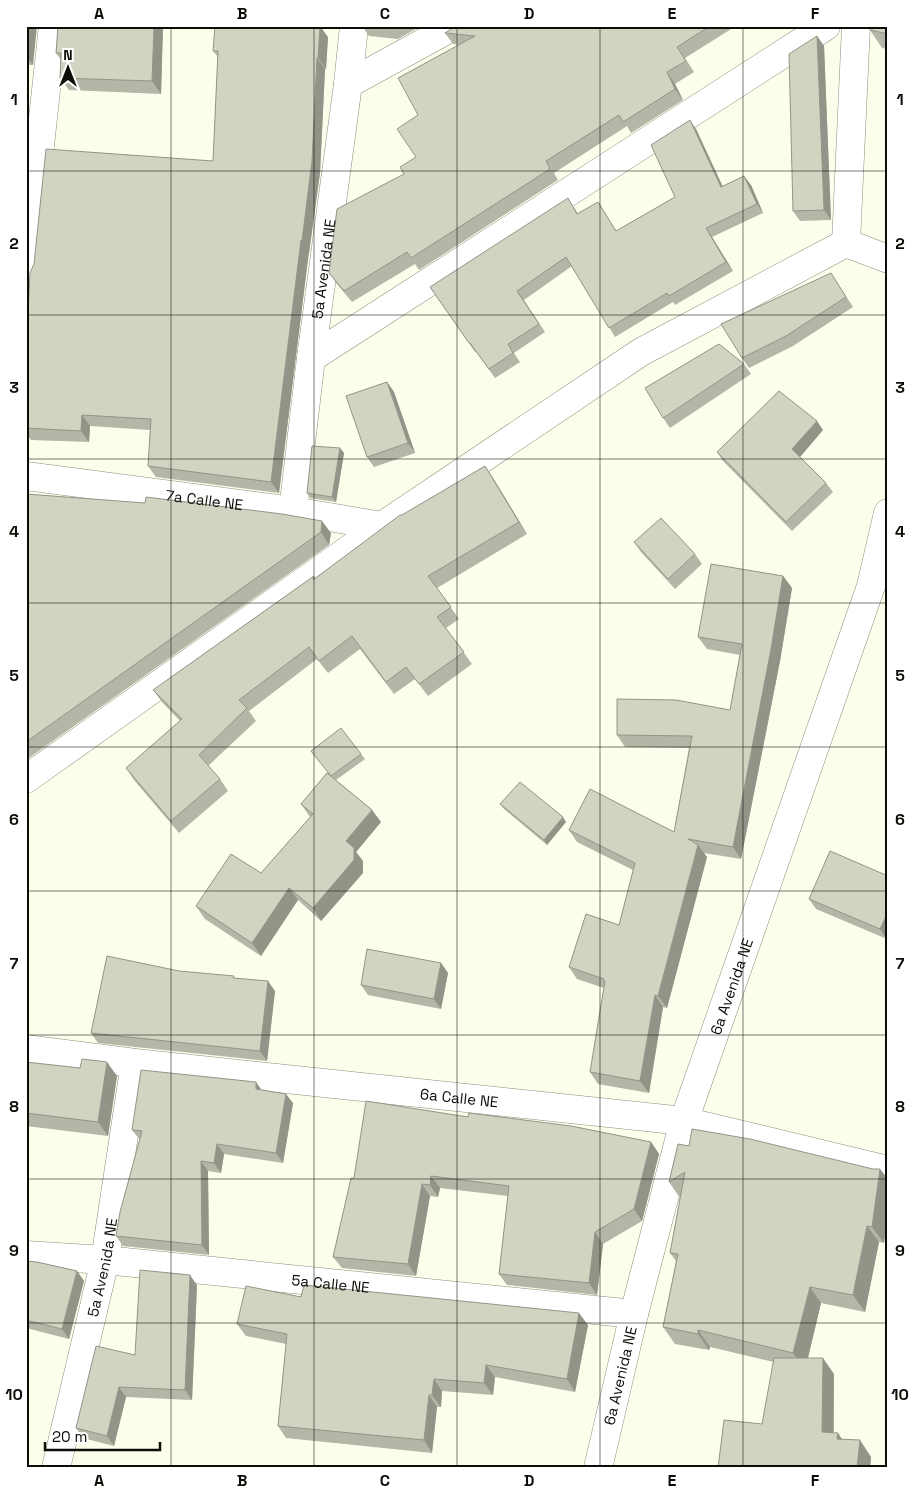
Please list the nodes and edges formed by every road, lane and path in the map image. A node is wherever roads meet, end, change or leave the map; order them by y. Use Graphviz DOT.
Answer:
graph roads {
  1 [pos="53,26"];
  2 [pos="354,26"];
  3 [pos="454,26"];
  4 [pos="826,26"];
  5 [pos="856,26"];
  6 [pos="348,84"];
  7 [pos="846,243"];
  8 [pos="888,259"];
  9 [pos="26,274"];
  10 [pos="311,358"];
  11 [pos="26,476"];
  12 [pos="293,511"];
  13 [pos="888,514"];
  14 [pos="382,526"];
  15 [pos="26,778"];
  16 [pos="26,1049"];
  17 [pos="136,1063"];
  18 [pos="684,1121"];
  19 [pos="888,1170"];
  20 [pos="26,1255"];
  21 [pos="105,1260"];
  22 [pos="634,1314"];
  23 [pos="56,1468"];
  24 [pos="598,1468"];
  1 -- 9 [label="street"];
  2 -- 6 [label="street, 5a Avenida NE"];
  3 -- 6 [label="street"];
  4 -- 10 [label="street"];
  5 -- 7 [label="street"];
  6 -- 10 [label="street, 5a Avenida NE"];
  7 -- 8 [label="street"];
  7 -- 14 [label="street"];
  10 -- 12 [label="street, 5a Avenida NE"];
  11 -- 12 [label="street, 7a Calle NE"];
  12 -- 14 [label="street, 7a Calle NE"];
  13 -- 18 [label="street, 6a Avenida NE"];
  14 -- 15 [label="street"];
  16 -- 17 [label="street, 6a Calle NE"];
  17 -- 18 [label="street, 6a Calle NE"];
  17 -- 21 [label="street, 5a Avenida NE"];
  18 -- 19 [label="street, 6a Calle NE"];
  18 -- 22 [label="street, 6a Avenida NE"];
  20 -- 21 [label="street, 5a Calle NE"];
  21 -- 22 [label="street, 5a Calle NE"];
  21 -- 23 [label="street, 5a Avenida NE"];
  22 -- 24 [label="street, 6a Avenida NE"];
}
